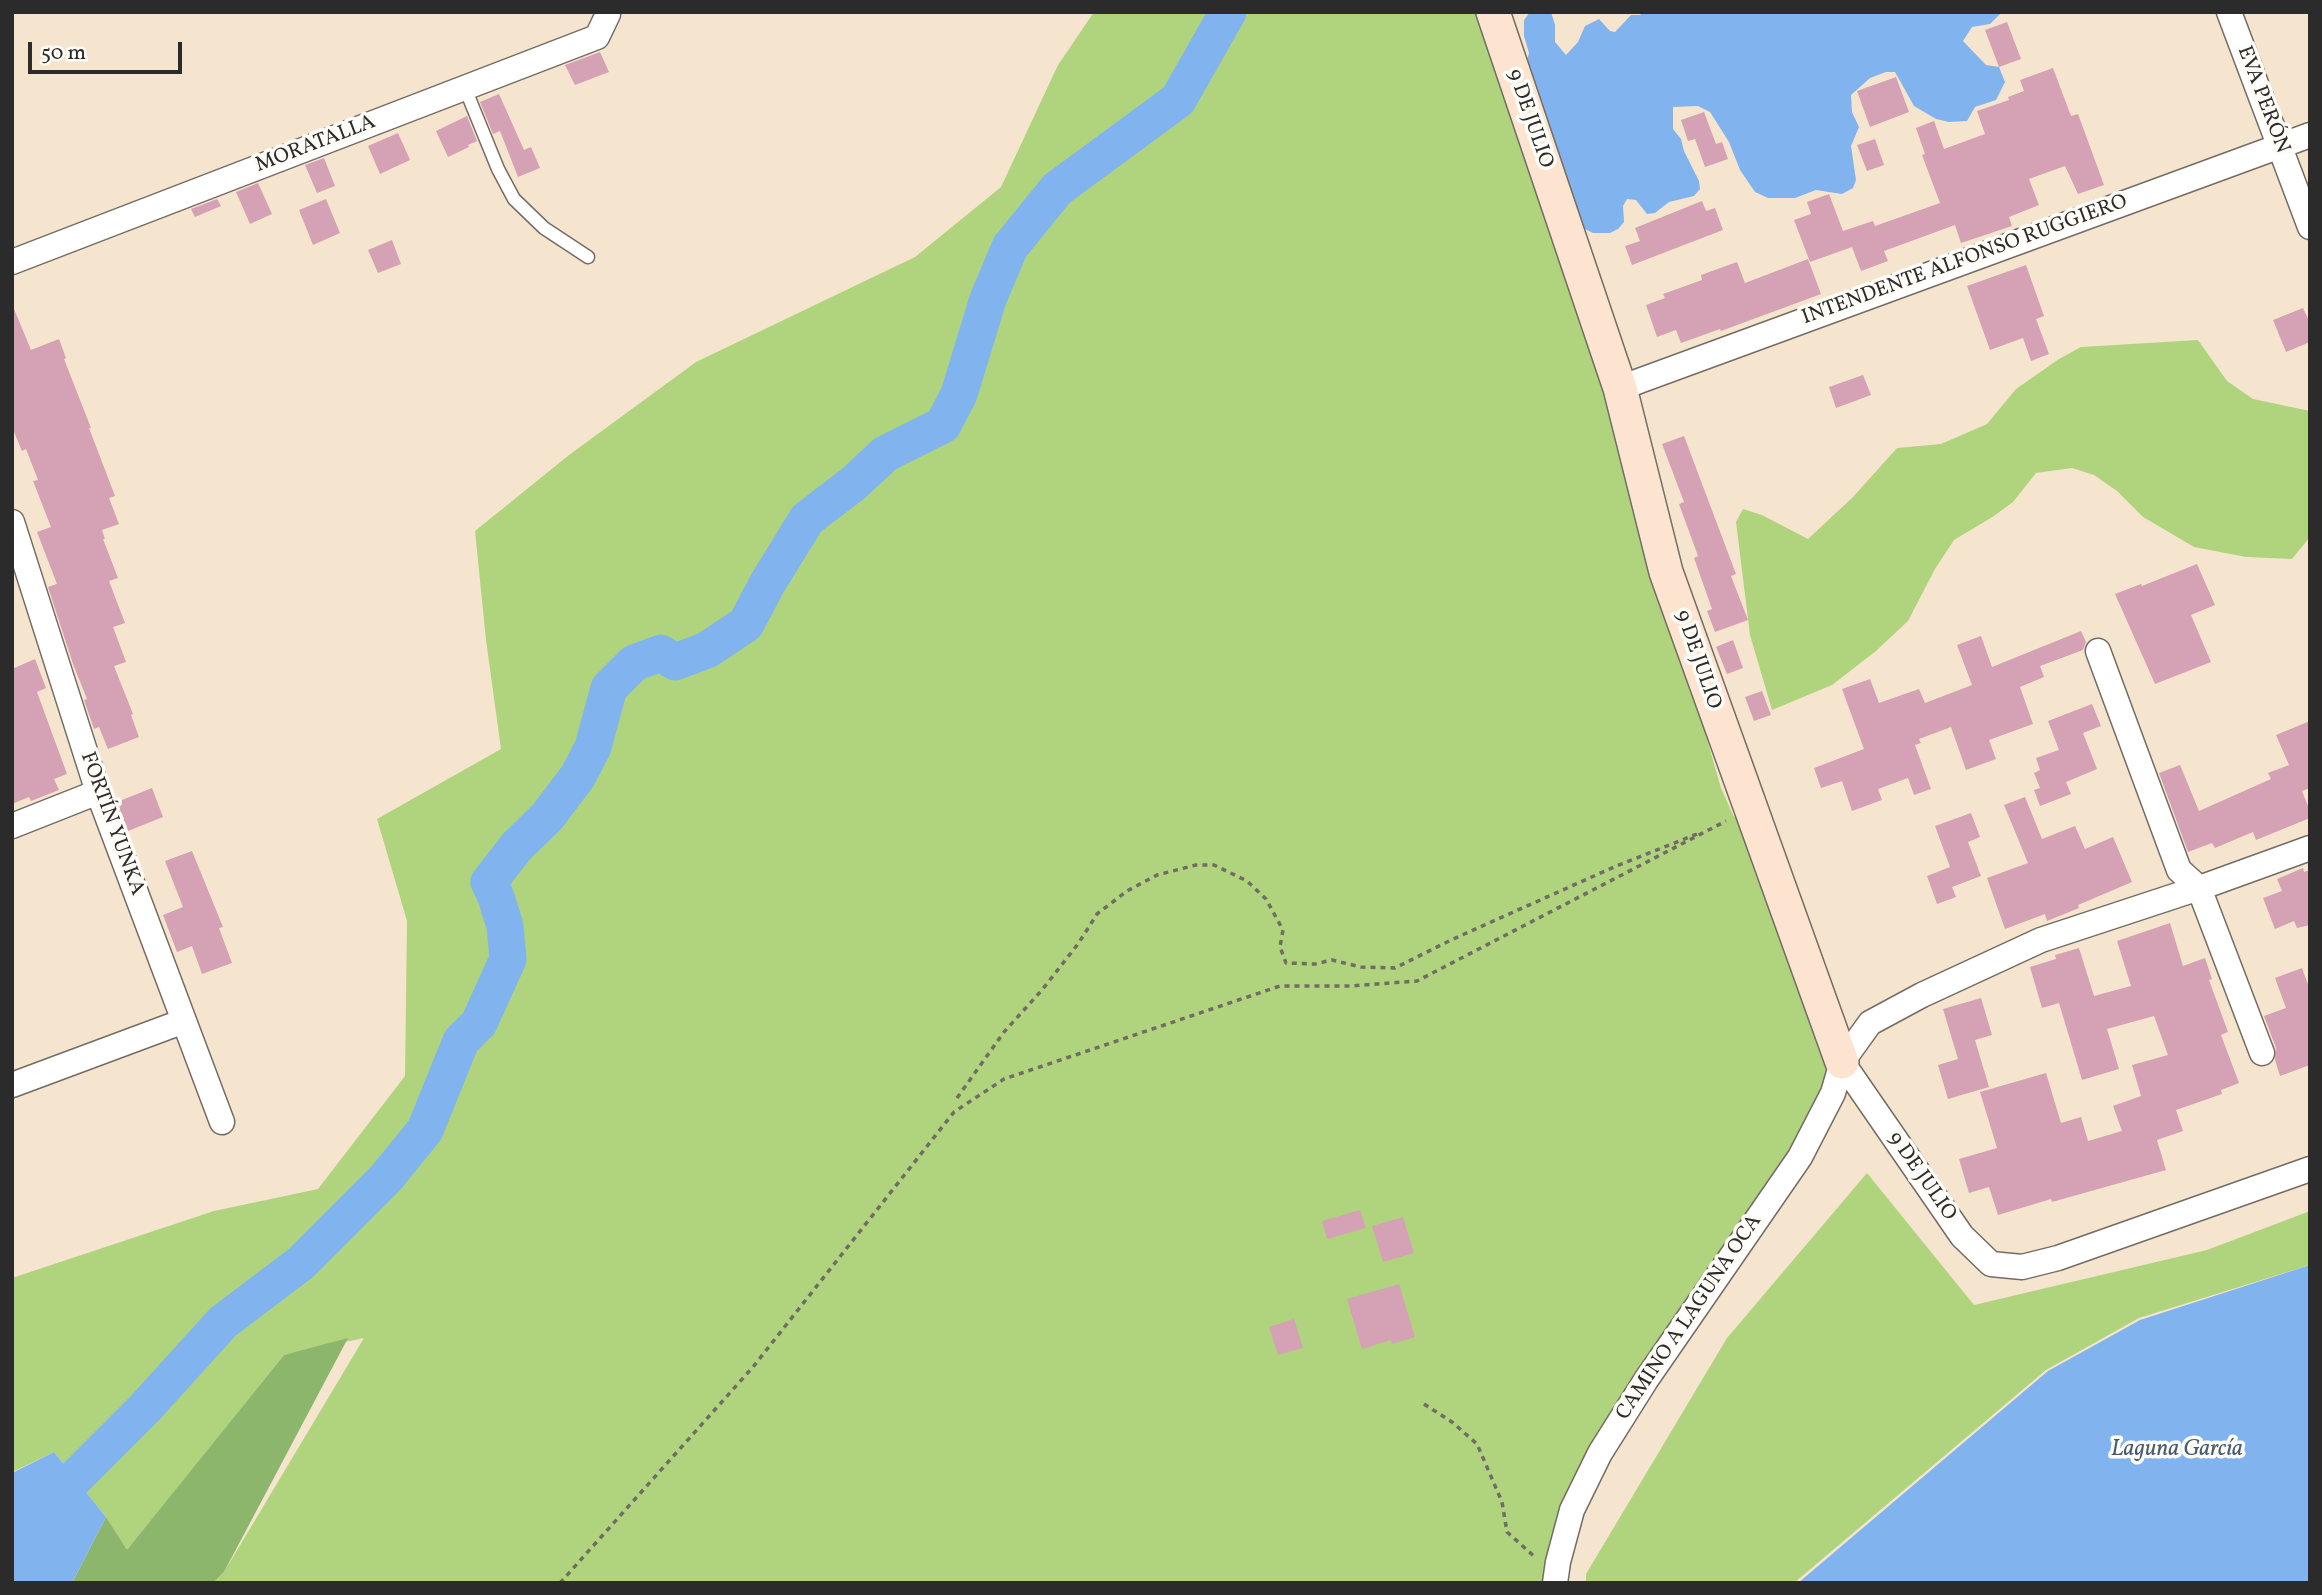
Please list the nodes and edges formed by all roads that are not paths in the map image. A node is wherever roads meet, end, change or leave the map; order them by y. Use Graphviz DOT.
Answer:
graph roads {
  1 [pos="1493,12"];
  2 [pos="2229,12"];
  3 [pos="608,14"];
  4 [pos="465,88"];
  5 [pos="2310,135"];
  6 [pos="2280,145"];
  7 [pos="2310,227"];
  8 [pos="588,257"];
  9 [pos="12,262"];
  10 [pos="1619,388"];
  11 [pos="12,522"];
  12 [pos="20,571"];
  13 [pos="2098,651"];
  14 [pos="97,792"];
  15 [pos="12,826"];
  16 [pos="2310,848"];
  17 [pos="2199,888"];
  18 [pos="184,1021"];
  19 [pos="2262,1054"];
  20 [pos="1842,1062"];
  21 [pos="12,1085"];
  22 [pos="222,1122"];
  23 [pos="2310,1169"];
  24 [pos="1556,1572"];
  1 -- 10 [label="main road, 9 DE JULIO"];
  2 -- 6 [label="street, EVA PERÓN"];
  3 -- 4 [label="street, MORATALLA"];
  4 -- 8 [label="lane"];
  4 -- 9 [label="street, MORATALLA"];
  5 -- 6 [label="street, INTENDENTE ALFONSO RUGGIERO"];
  6 -- 7 [label="street, EVA PERÓN"];
  6 -- 10 [label="street, INTENDENTE ALFONSO RUGGIERO"];
  10 -- 20 [label="main road, 9 DE JULIO"];
  11 -- 12 [label="street, FORTÍN YUNKA"];
  12 -- 14 [label="street, FORTÍN YUNKA"];
  13 -- 17 [label="street"];
  14 -- 15 [label="street"];
  14 -- 18 [label="street, FORTÍN YUNKA"];
  16 -- 17 [label="street, CAMINO A LAGUNA OCA"];
  17 -- 19 [label="street"];
  17 -- 20 [label="street, CAMINO A LAGUNA OCA"];
  18 -- 21 [label="street"];
  18 -- 22 [label="street, FORTÍN YUNKA"];
  20 -- 23 [label="street, 9 DE JULIO"];
  20 -- 24 [label="street, CAMINO A LAGUNA OCA"];
}
